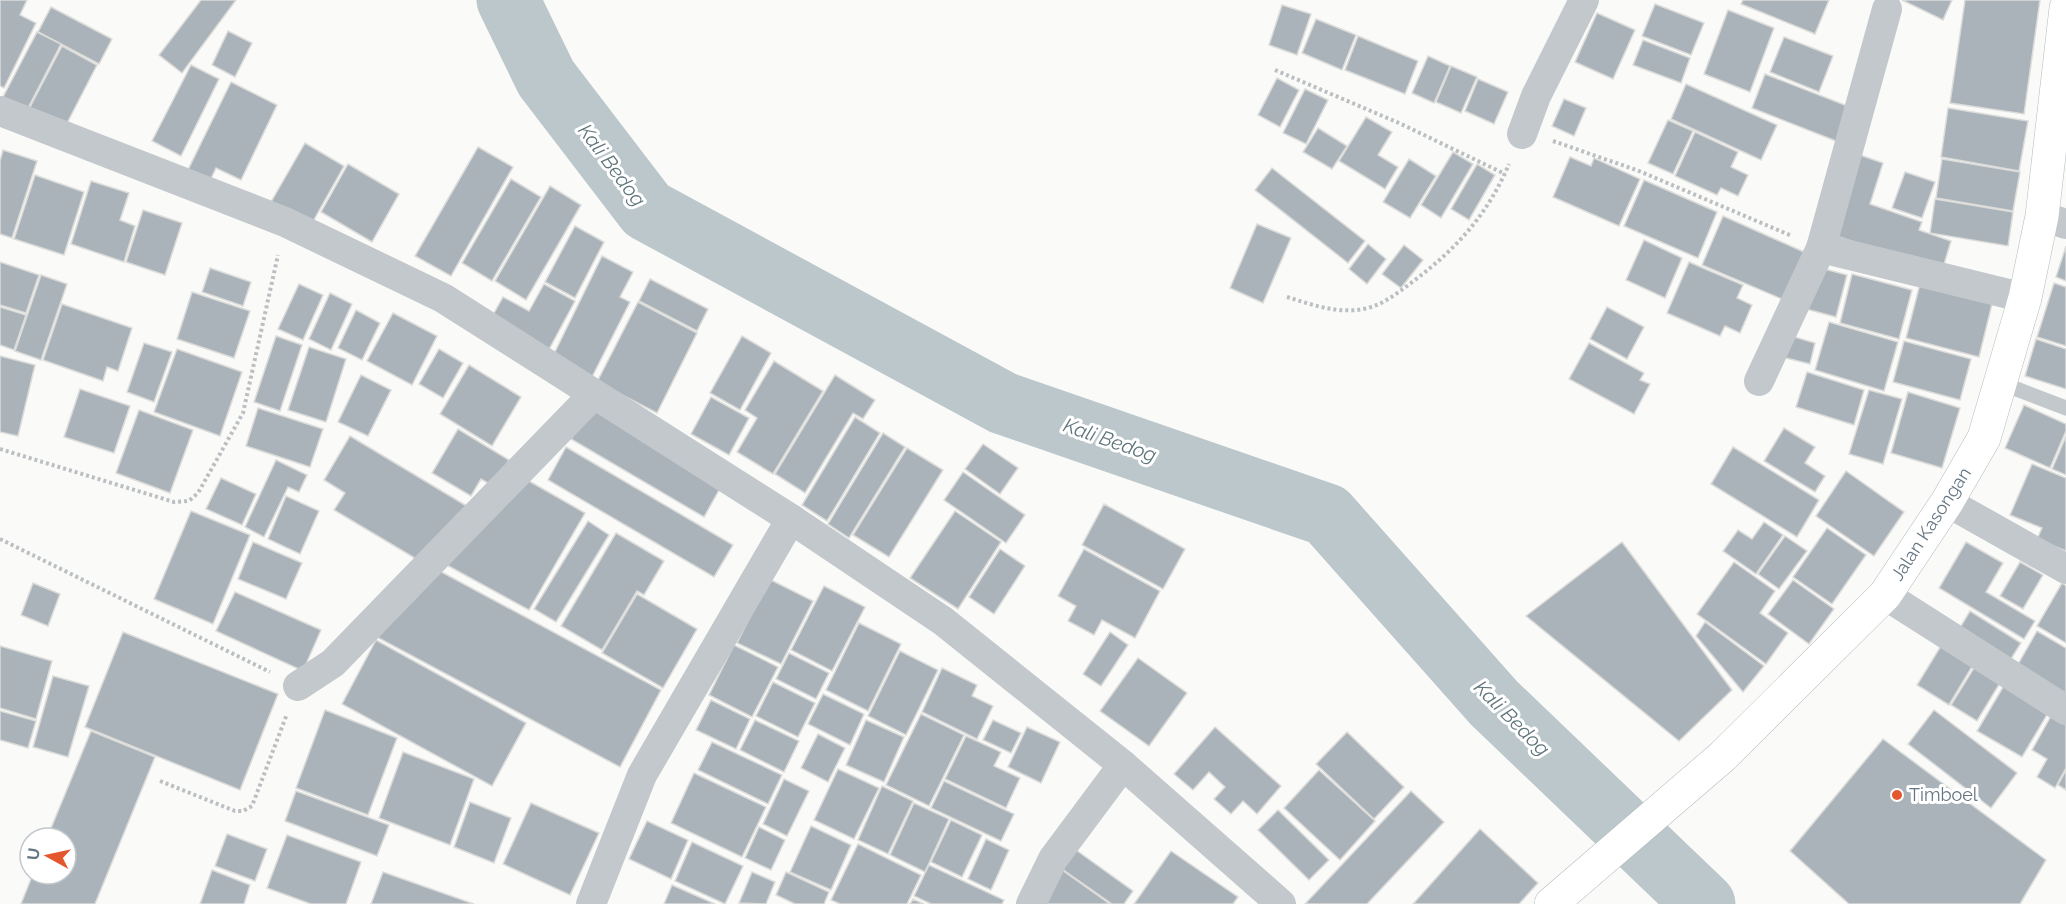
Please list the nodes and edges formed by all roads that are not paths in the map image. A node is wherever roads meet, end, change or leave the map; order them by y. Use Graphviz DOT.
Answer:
graph roads {
  1 [pos="1584,0"];
  2 [pos="2066,8"];
  3 [pos="1887,9"];
  4 [pos="0,111"];
  5 [pos="1522,134"];
  6 [pos="2054,220"];
  7 [pos="1821,248"];
  8 [pos="2025,298"];
  9 [pos="1759,381"];
  10 [pos="2001,383"];
  11 [pos="593,395"];
  12 [pos="2066,408"];
  13 [pos="1947,502"];
  14 [pos="790,519"];
  15 [pos="2066,569"];
  16 [pos="1885,595"];
  17 [pos="298,686"];
  18 [pos="2066,710"];
  19 [pos="1123,765"];
  20 [pos="1552,903"];
  21 [pos="591,904"];
  22 [pos="1031,904"];
  23 [pos="1281,904"];
  1 -- 5 [label="street"];
  2 -- 6 [label="main road, Jalan Kasongan"];
  3 -- 7 [label="street"];
  4 -- 11 [label="street"];
  6 -- 8 [label="main road, Jalan Kasongan"];
  7 -- 8 [label="street"];
  7 -- 9 [label="street"];
  8 -- 10 [label="main road, Jalan Kasongan"];
  10 -- 12 [label="lane"];
  10 -- 13 [label="main road, Jalan Kasongan"];
  11 -- 14 [label="street"];
  11 -- 17 [label="street"];
  13 -- 15 [label="street"];
  13 -- 16 [label="main road, Jalan Kasongan"];
  14 -- 19 [label="street"];
  14 -- 21 [label="street"];
  16 -- 18 [label="street"];
  16 -- 20 [label="main road, Jalan Kasongan"];
  19 -- 22 [label="street"];
  19 -- 23 [label="street"];
}
